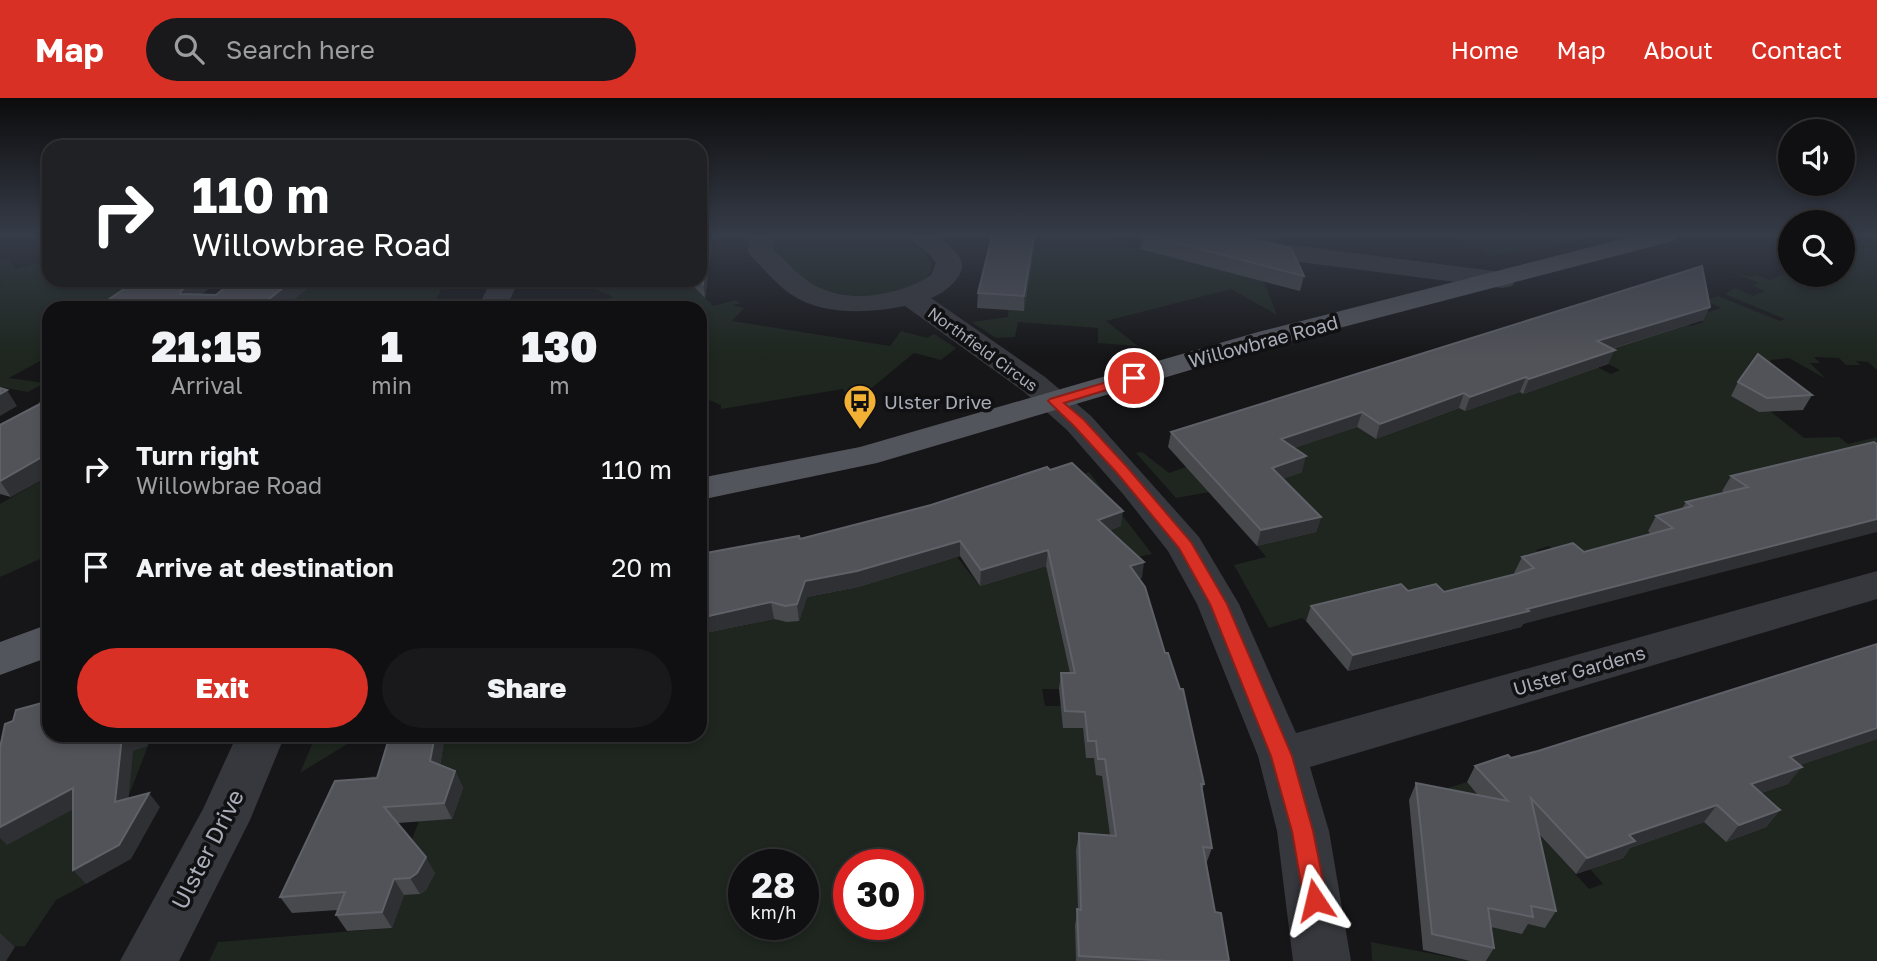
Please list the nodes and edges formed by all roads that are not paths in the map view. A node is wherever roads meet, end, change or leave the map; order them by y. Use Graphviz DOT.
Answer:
graph roads {
  1 [pos="789,276"];
  2 [pos="944,276"];
  3 [pos="1473,276"];
  4 [pos="1516,276"];
  5 [pos="1502,280"];
  6 [pos="910,297"];
  7 [pos="1055,401"];
  8 [pos="707,488"];
  9 [pos="1877,585"];
  10 [pos="42,643"];
  11 [pos="0,659"];
  12 [pos="258,742"];
  13 [pos="1282,756"];
  14 [pos="149,961"];
  15 [pos="1322,961"];
  1 -- 6 [label="street, Northfield Circus"];
  2 -- 6 [label="street, Northfield Circus"];
  3 -- 5 [label="street"];
  4 -- 5 [label="main road, Willowbrae Road"];
  5 -- 7 [label="main road, Willowbrae Road"];
  6 -- 7 [label="street, Northfield Circus"];
  7 -- 8 [label="main road, Willowbrae Road"];
  7 -- 13 [label="street, Northfield Circus"];
  9 -- 13 [label="street, Ulster Gardens"];
  10 -- 11 [label="main road"];
  12 -- 14 [label="street, Ulster Drive"];
  13 -- 15 [label="street, Northfield Circus"];
}
